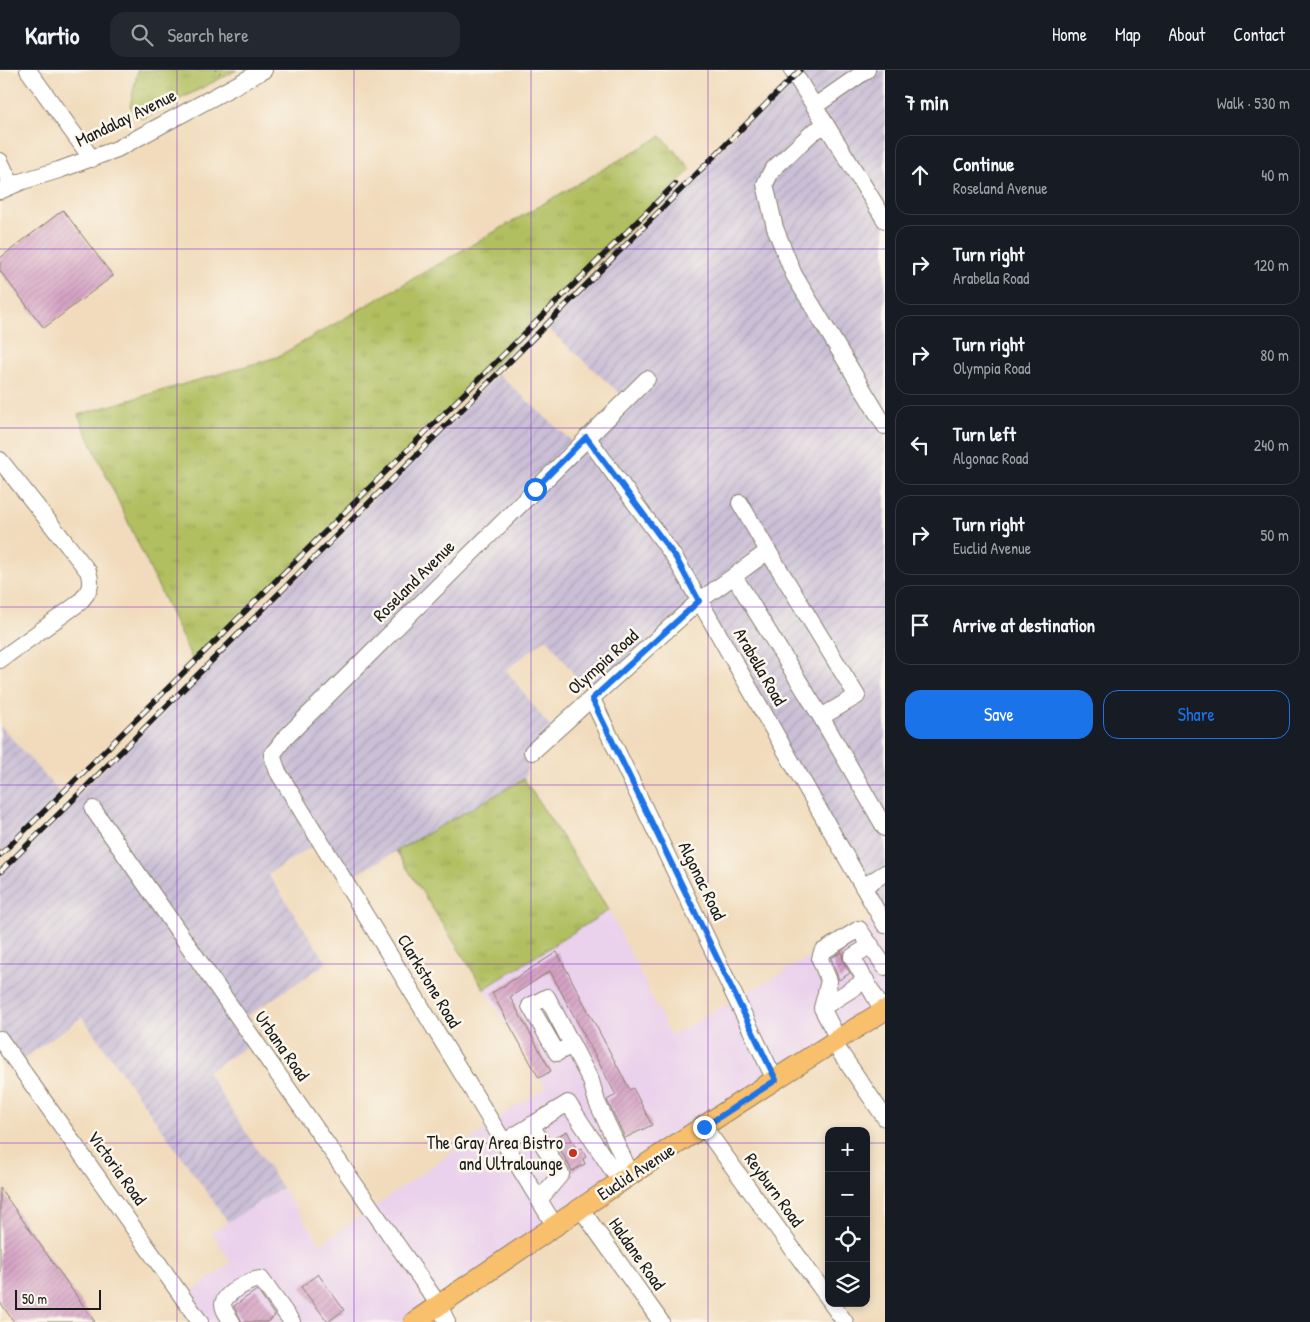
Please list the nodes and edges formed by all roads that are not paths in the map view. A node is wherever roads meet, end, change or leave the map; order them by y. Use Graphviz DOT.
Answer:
graph roads {
  1 [pos="28,70"];
  2 [pos="264,70"];
  3 [pos="792,70"];
  4 [pos="867,70"];
  5 [pos="815,106"];
  6 [pos="826,125"];
  7 [pos="92,159"];
  8 [pos="0,161"];
  9 [pos="6,188"];
  10 [pos="885,220"];
  11 [pos="647,379"];
  12 [pos="885,426"];
  13 [pos="586,437"];
  14 [pos="0,460"];
  15 [pos="740,503"];
  16 [pos="768,552"];
  17 [pos="734,576"];
  18 [pos="699,601"];
  19 [pos="0,660"];
  20 [pos="592,699"];
  21 [pos="821,717"];
  22 [pos="532,752"];
  23 [pos="272,755"];
  24 [pos="93,809"];
  25 [pos="885,828"];
  26 [pos="885,873"];
  27 [pos="864,887"];
  28 [pos="885,925"];
  29 [pos="871,945"];
  30 [pos="885,967"];
  31 [pos="866,980"];
  32 [pos="822,1008"];
  33 [pos="884,1010"];
  34 [pos="0,1039"];
  35 [pos="835,1041"];
  36 [pos="572,1045"];
  37 [pos="776,1080"];
  38 [pos="885,1118"];
  39 [pos="531,1125"];
  40 [pos="704,1127"];
  41 [pos="504,1142"];
  42 [pos="626,1179"];
  43 [pos="539,1200"];
  44 [pos="581,1209"];
  45 [pos="555,1226"];
  46 [pos="825,1294"];
  47 [pos="835,1307"];
  48 [pos="443,1314"];
  49 [pos="200,1322"];
  50 [pos="232,1322"];
  51 [pos="292,1322"];
  52 [pos="414,1322"];
  53 [pos="661,1322"];
  54 [pos="845,1322"];
  1 -- 7 [label="street"];
  2 -- 7 [label="street, Mandalay Avenue"];
  3 -- 5 [label="street"];
  4 -- 5 [label="street"];
  5 -- 6 [label="street"];
  6 -- 10 [label="street"];
  6 -- 12 [label="street"];
  7 -- 9 [label="street, Mandalay Avenue"];
  8 -- 9 [label="street"];
  11 -- 13 [label="street, Roseland Avenue"];
  13 -- 18 [label="street, Arabella Road"];
  13 -- 23 [label="street, Roseland Avenue"];
  14 -- 19 [label="street"];
  15 -- 16 [label="street"];
  16 -- 17 [label="street, Olympia Road"];
  16 -- 21 [label="street"];
  17 -- 18 [label="street, Olympia Road"];
  17 -- 21 [label="street"];
  18 -- 20 [label="street, Olympia Road"];
  18 -- 27 [label="street, Arabella Road"];
  20 -- 22 [label="street, Olympia Road"];
  20 -- 37 [label="street, Algonac Road"];
  21 -- 25 [label="street"];
  23 -- 41 [label="street, Clarkstone Road"];
  24 -- 48 [label="street, Urbana Road"];
  26 -- 27 [label="street"];
  27 -- 28 [label="street, Arabella Road"];
  29 -- 30 [label="street"];
  29 -- 31 [label="street"];
  29 -- 32 [label="street"];
  31 -- 32 [label="street"];
  31 -- 33 [label="street"];
  32 -- 35 [label="street"];
  33 -- 35 [label="main road, Euclid Avenue"];
  34 -- 49 [label="street, Victoria Road"];
  35 -- 37 [label="main road, Euclid Avenue"];
  35 -- 38 [label="street"];
  36 -- 42 [label="street"];
  37 -- 40 [label="main road, Euclid Avenue"];
  39 -- 41 [label="street"];
  39 -- 42 [label="street"];
  39 -- 43 [label="street"];
  40 -- 42 [label="main road, Euclid Avenue"];
  40 -- 46 [label="street, Reyburn Road"];
  41 -- 43 [label="street, Clarkstone Road"];
  42 -- 44 [label="main road, Euclid Avenue"];
  43 -- 45 [label="street, Clarkstone Road"];
  44 -- 45 [label="main road, Euclid Avenue"];
  44 -- 53 [label="street, Haldane Road"];
  45 -- 48 [label="main road, Euclid Avenue"];
  47 -- 54 [label="street"];
  48 -- 52 [label="main road, Euclid Avenue"];
  50 -- 51 [label="street"];
}
